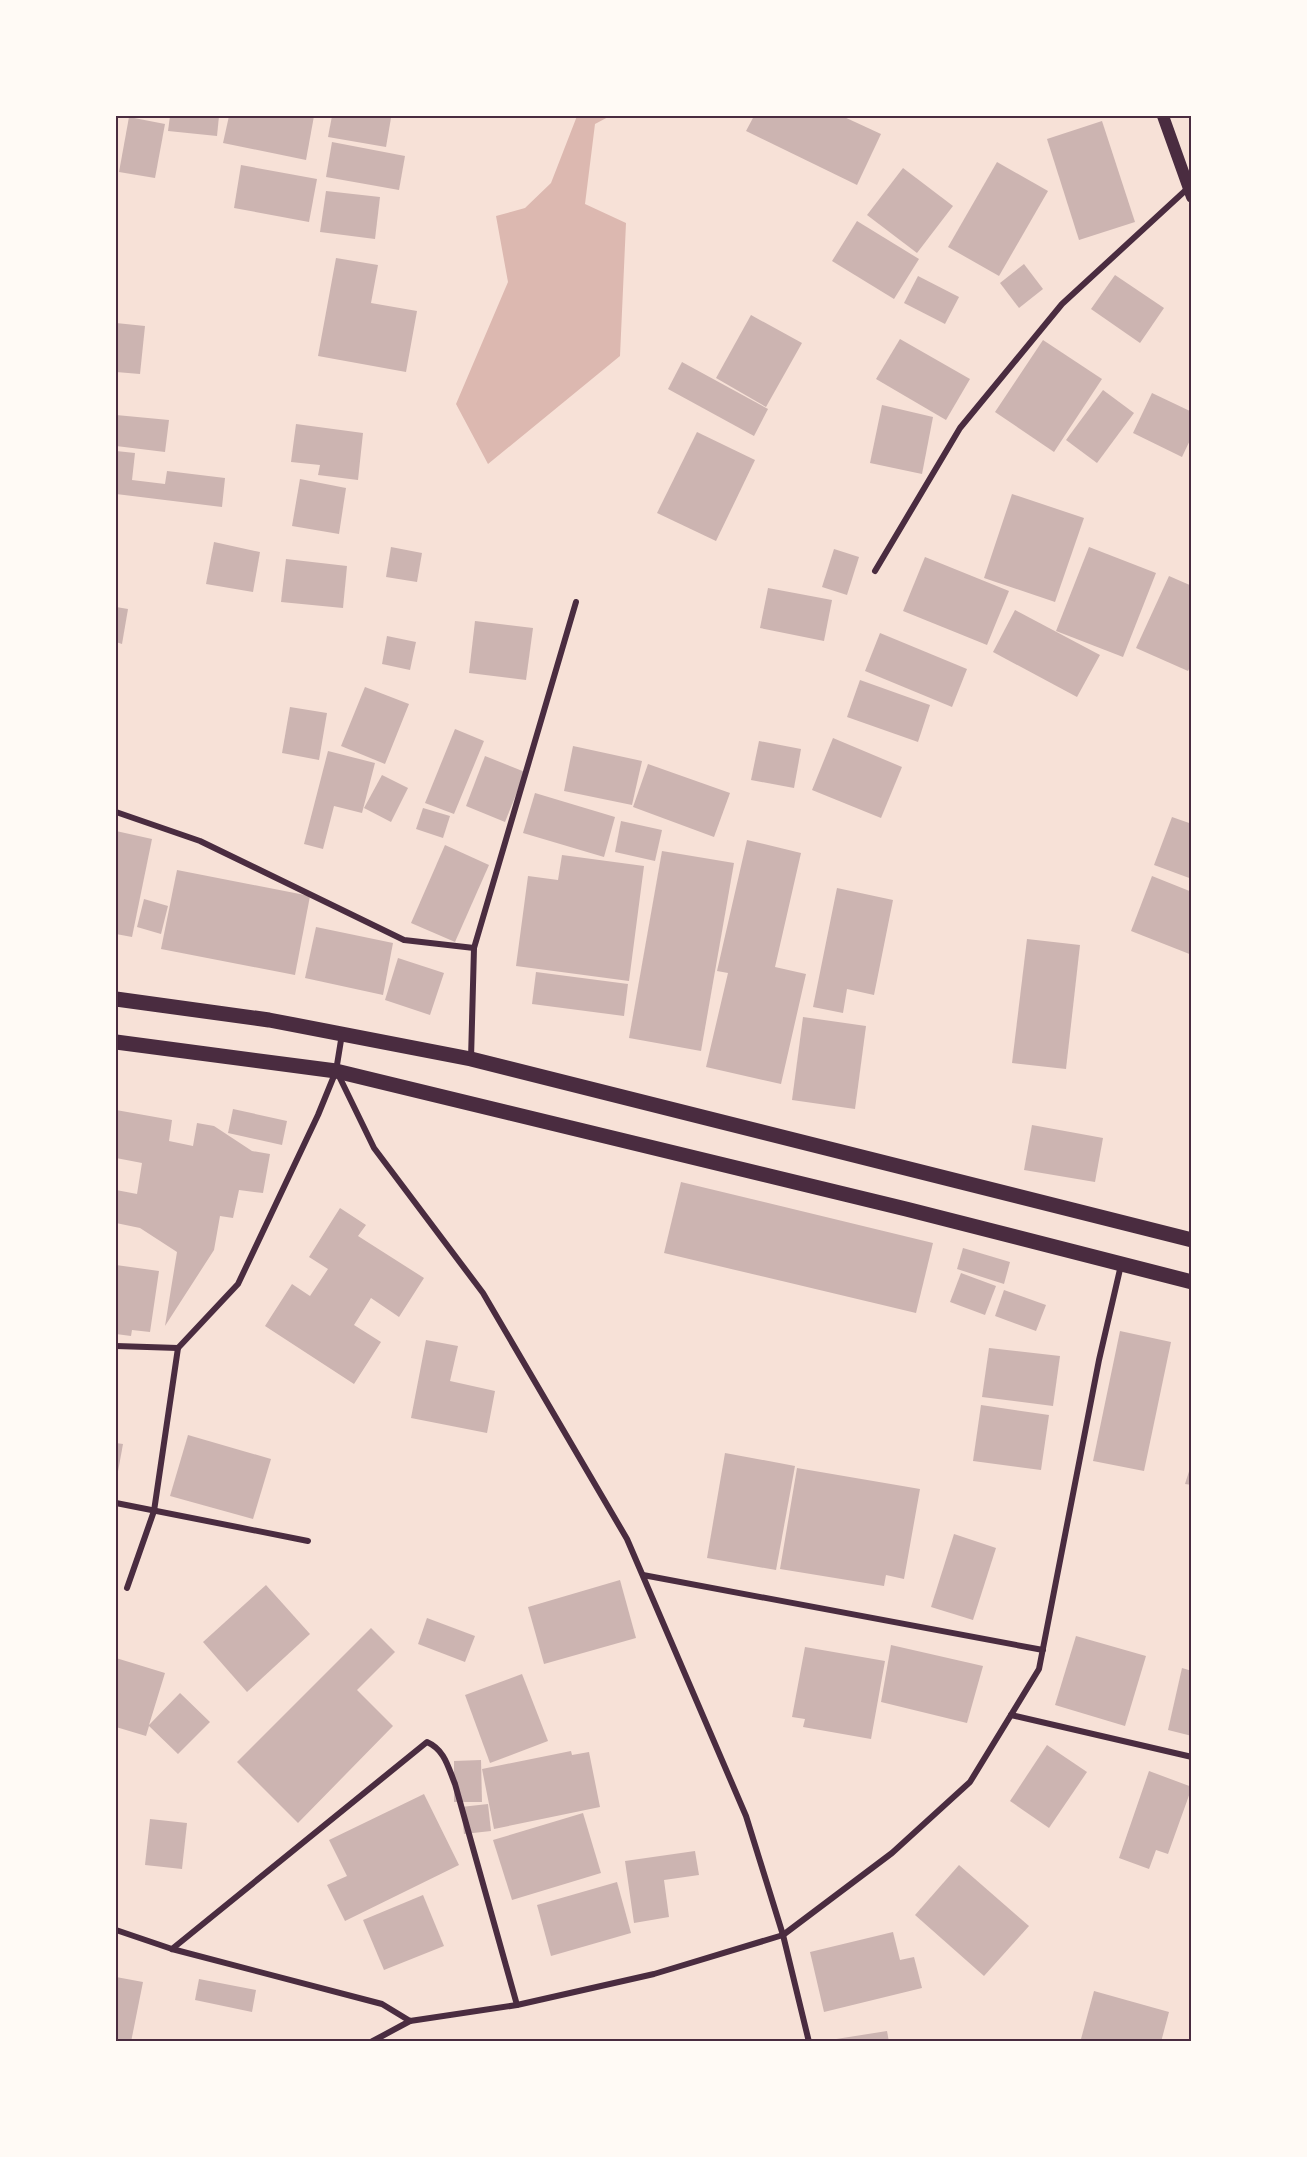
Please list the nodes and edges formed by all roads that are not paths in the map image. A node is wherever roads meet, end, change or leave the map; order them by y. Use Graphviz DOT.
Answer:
graph roads {
  1 [pos="1163,116"];
  2 [pos="1190,193"];
  3 [pos="875,571"];
  4 [pos="576,602"];
  5 [pos="116,813"];
  6 [pos="474,948"];
  7 [pos="116,999"];
  8 [pos="342,1034"];
  9 [pos="116,1042"];
  10 [pos="471,1059"];
  11 [pos="336,1071"];
  12 [pos="1191,1240"];
  13 [pos="1121,1264"];
  14 [pos="1191,1282"];
  15 [pos="116,1346"];
  16 [pos="178,1348"];
  17 [pos="116,1503"];
  18 [pos="154,1511"];
  19 [pos="308,1541"];
  20 [pos="643,1575"];
  21 [pos="127,1588"];
  22 [pos="1043,1650"];
  23 [pos="1011,1715"];
  24 [pos="1191,1757"];
  25 [pos="116,1930"];
  26 [pos="783,1935"];
  27 [pos="172,1949"];
  28 [pos="517,2005"];
  29 [pos="410,2021"];
  30 [pos="371,2042"];
  31 [pos="809,2042"];
  1 -- 2 [label="main road"];
  2 -- 3 [label="street"];
  4 -- 6 [label="street"];
  5 -- 6 [label="street"];
  6 -- 10 [label="street"];
  7 -- 8 [label="main road"];
  8 -- 10 [label="main road"];
  8 -- 11 [label="street"];
  9 -- 11 [label="main road"];
  10 -- 12 [label="main road"];
  11 -- 13 [label="main road"];
  11 -- 16 [label="street"];
  11 -- 20 [label="street"];
  13 -- 14 [label="main road"];
  13 -- 22 [label="street"];
  15 -- 16 [label="street"];
  16 -- 18 [label="street"];
  17 -- 18 [label="street"];
  18 -- 19 [label="street"];
  18 -- 21 [label="street"];
  20 -- 22 [label="street"];
  20 -- 26 [label="street"];
  22 -- 23 [label="street"];
  23 -- 24 [label="street"];
  23 -- 26 [label="street"];
  25 -- 27 [label="street"];
  26 -- 28 [label="street"];
  26 -- 31 [label="street"];
  27 -- 28 [label="street"];
  27 -- 29 [label="street"];
  28 -- 29 [label="street"];
  29 -- 30 [label="street"];
}
